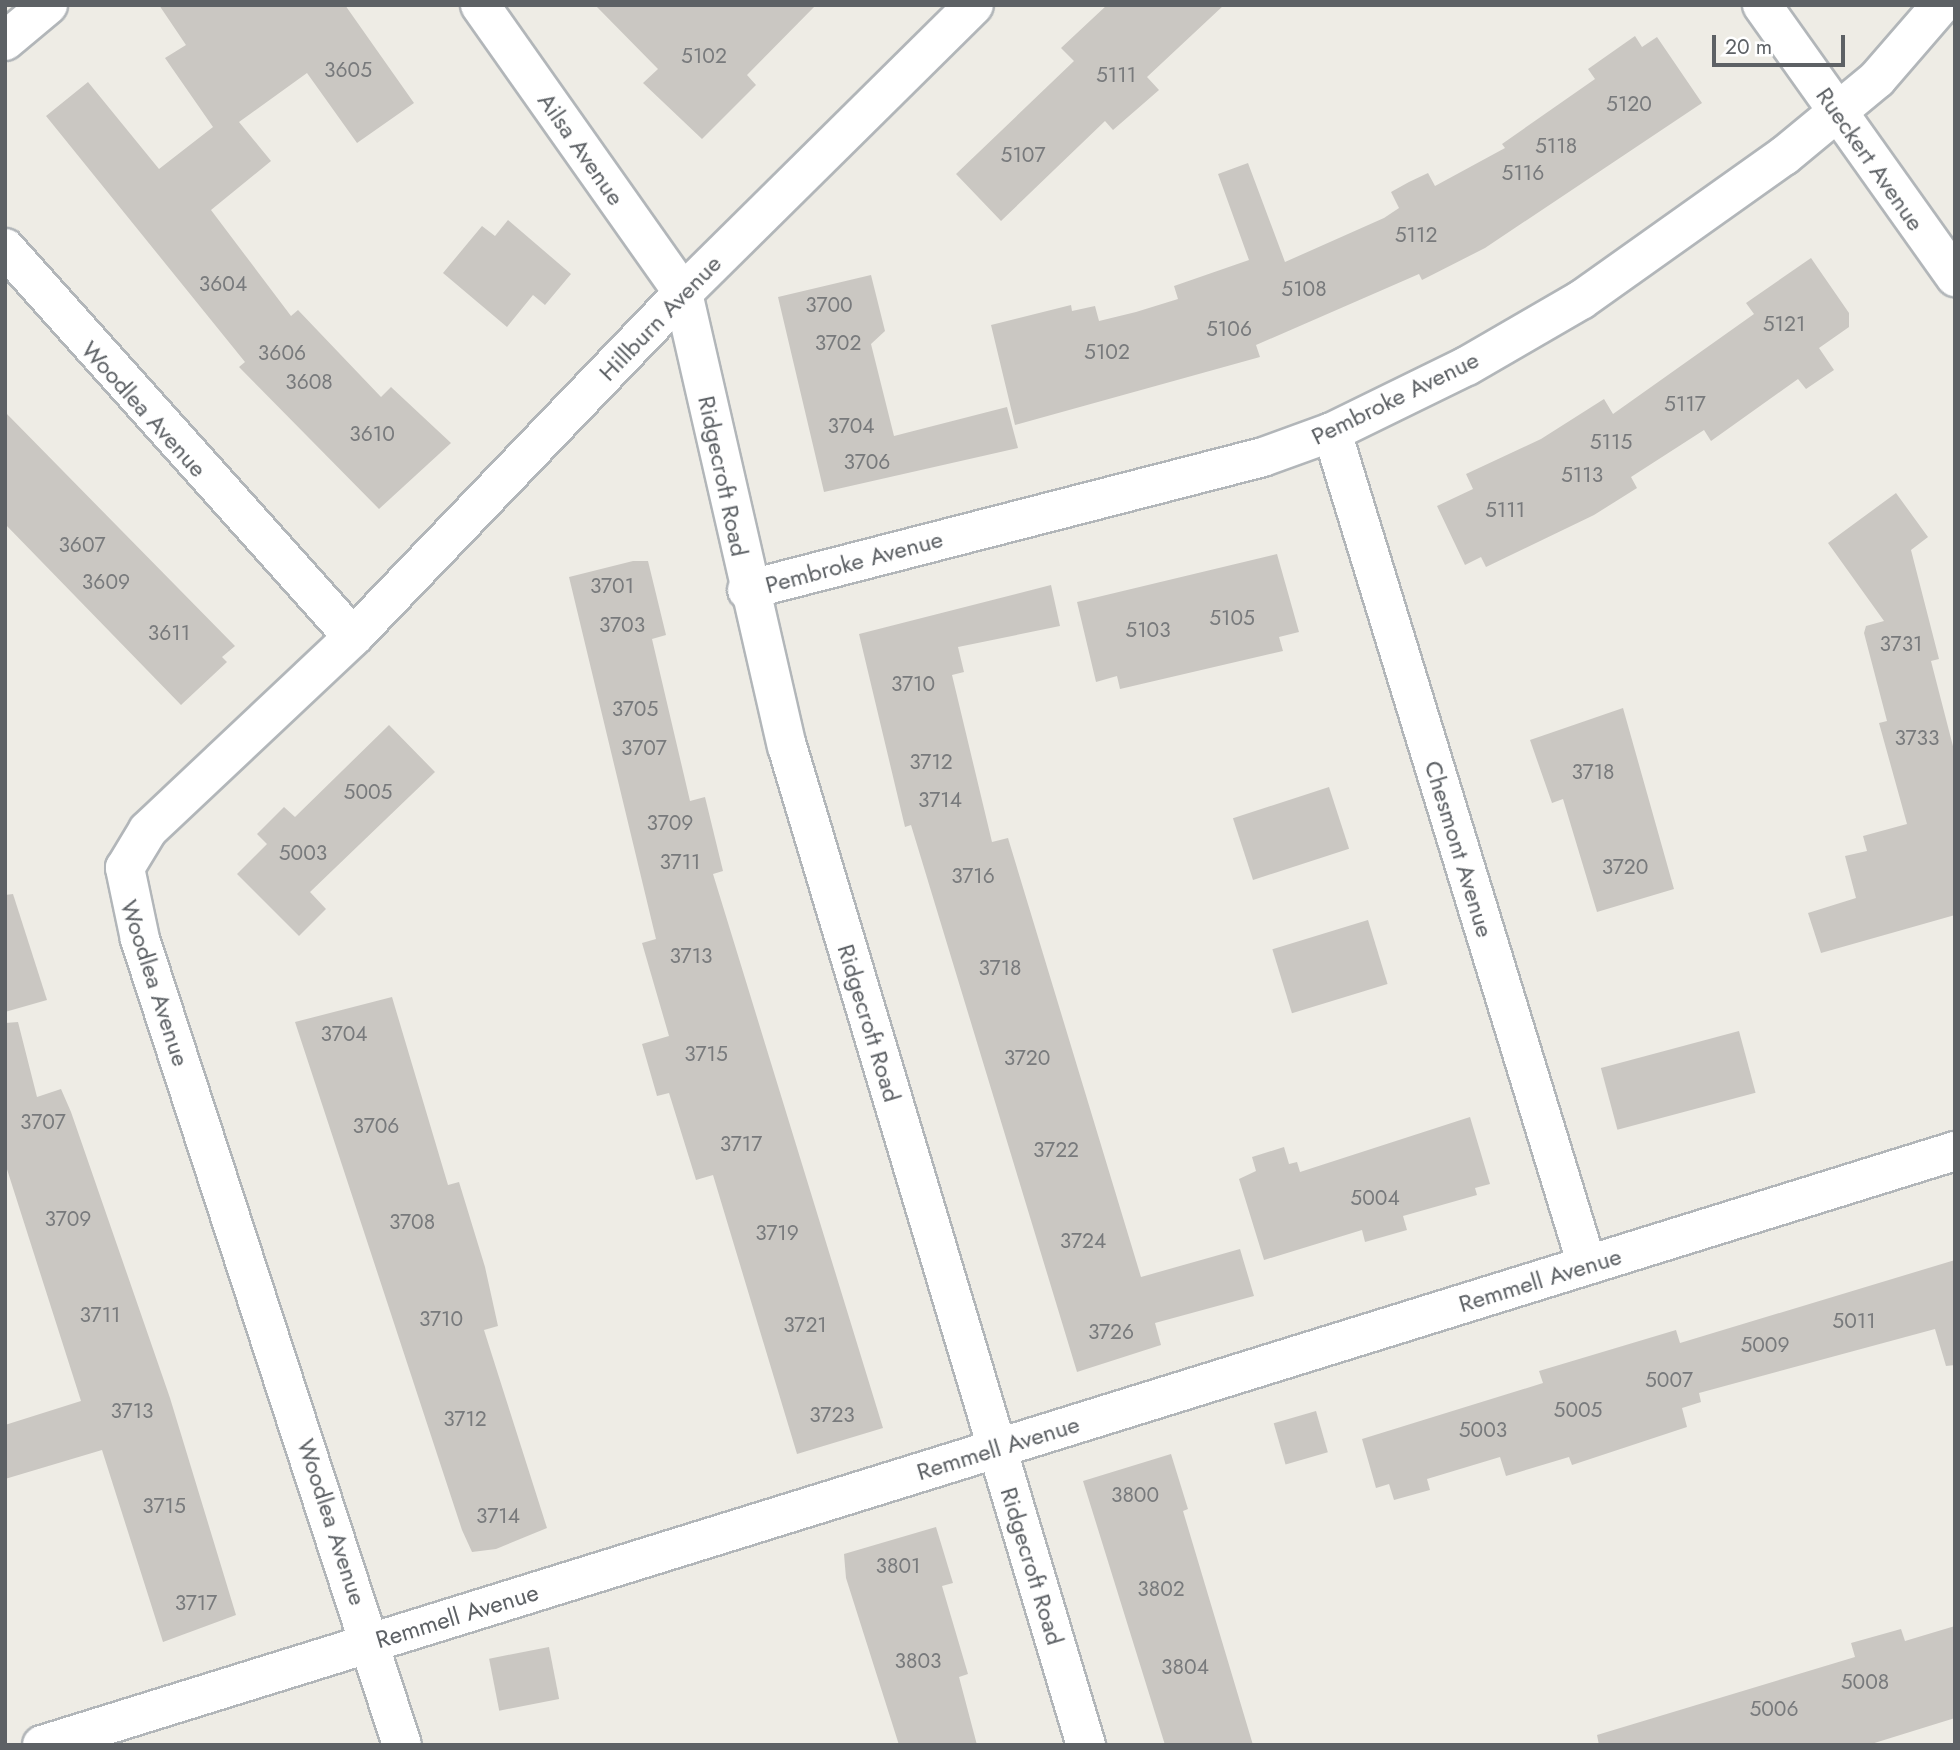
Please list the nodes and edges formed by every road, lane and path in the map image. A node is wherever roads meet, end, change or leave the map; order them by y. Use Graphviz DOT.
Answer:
graph roads {
  1 [pos="48,5"];
  2 [pos="480,5"];
  3 [pos="974,5"];
  4 [pos="1762,5"];
  5 [pos="1941,5"];
  6 [pos="5,41"];
  7 [pos="1838,113"];
  8 [pos="5,248"];
  9 [pos="1955,278"];
  10 [pos="683,293"];
  11 [pos="1332,432"];
  12 [pos="747,590"];
  13 [pos="353,637"];
  14 [pos="1955,1151"];
  15 [pos="1587,1265"];
  16 [pos="996,1448"];
  17 [pos="371,1643"];
  18 [pos="42,1745"];
  19 [pos="402,1745"];
  20 [pos="1086,1745"];
  1 -- 6 [label="street"];
  2 -- 10 [label="street, Ailsa Avenue"];
  3 -- 10 [label="street, Hillburn Avenue"];
  4 -- 7 [label="street, Rueckert Avenue"];
  5 -- 7 [label="street, Pembroke Avenue"];
  7 -- 9 [label="street, Rueckert Avenue"];
  7 -- 11 [label="street, Pembroke Avenue"];
  8 -- 13 [label="street, Woodlea Avenue"];
  10 -- 12 [label="street, Ridgecroft Road"];
  10 -- 13 [label="street, Hillburn Avenue"];
  11 -- 12 [label="street, Pembroke Avenue"];
  11 -- 15 [label="street, Chesmont Avenue"];
  12 -- 16 [label="street, Ridgecroft Road"];
  13 -- 17 [label="street, Woodlea Avenue"];
  14 -- 15 [label="street, Remmell Avenue"];
  15 -- 16 [label="street, Remmell Avenue"];
  16 -- 17 [label="street, Remmell Avenue"];
  16 -- 20 [label="street, Ridgecroft Road"];
  17 -- 18 [label="street, Remmell Avenue"];
  17 -- 19 [label="street, Woodlea Avenue"];
}
